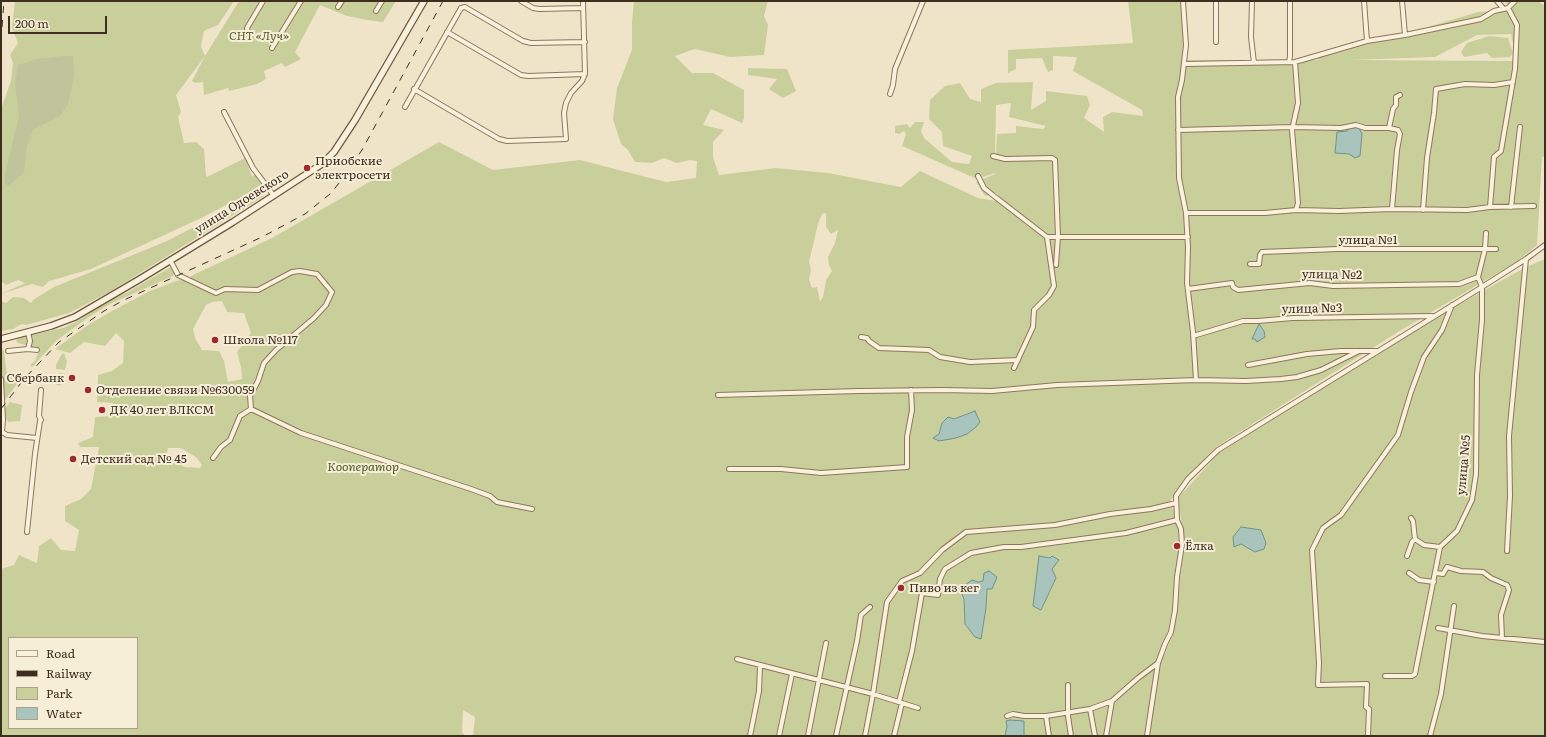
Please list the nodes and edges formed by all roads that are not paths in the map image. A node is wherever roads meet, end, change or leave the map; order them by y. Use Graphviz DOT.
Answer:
graph roads {
  1 [pos="263,1"];
  2 [pos="301,1"];
  3 [pos="342,1"];
  4 [pos="382,1"];
  5 [pos="424,1"];
  6 [pos="521,1"];
  7 [pos="583,1"];
  8 [pos="923,1"];
  9 [pos="1183,1"];
  10 [pos="1216,1"];
  11 [pos="1252,1"];
  12 [pos="1290,1"];
  13 [pos="1364,1"];
  14 [pos="1402,1"];
  15 [pos="1497,1"];
  16 [pos="1515,1"];
  17 [pos="338,7"];
  18 [pos="583,8"];
  19 [pos="1503,8"];
  20 [pos="1508,8"];
  21 [pos="376,11"];
  22 [pos="447,32"];
  23 [pos="248,33"];
  24 [pos="1405,35"];
  25 [pos="1367,41"];
  26 [pos="585,42"];
  27 [pos="1216,42"];
  28 [pos="272,48"];
  29 [pos="1289,62"];
  30 [pos="1296,62"];
  31 [pos="1254,63"];
  32 [pos="1184,64"];
  33 [pos="585,74"];
  34 [pos="1513,82"];
  35 [pos="414,89"];
  36 [pos="890,94"];
  37 [pos="1400,95"];
  38 [pos="406,107"];
  39 [pos="224,112"];
  40 [pos="1293,127"];
  41 [pos="1520,127"];
  42 [pos="1389,128"];
  43 [pos="1178,130"];
  44 [pos="993,156"];
  45 [pos="978,176"];
  46 [pos="274,196"];
  47 [pos="1534,206"];
  48 [pos="1490,207"];
  49 [pos="1511,207"];
  50 [pos="1392,209"];
  51 [pos="1296,210"];
  52 [pos="1423,210"];
  53 [pos="1186,213"];
  54 [pos="1486,232"];
  55 [pos="1058,236"];
  56 [pos="1048,237"];
  57 [pos="1188,237"];
  58 [pos="1545,245"];
  59 [pos="1496,249"];
  60 [pos="1485,250"];
  61 [pos="1526,259"];
  62 [pos="170,260"];
  63 [pos="1250,264"];
  64 [pos="1056,265"];
  65 [pos="1478,277"];
  66 [pos="1482,287"];
  67 [pos="1188,290"];
  68 [pos="1453,304"];
  69 [pos="1434,316"];
  70 [pos="28,332"];
  71 [pos="1193,336"];
  72 [pos="861,338"];
  73 [pos="1,339"];
  74 [pos="28,349"];
  75 [pos="37,350"];
  76 [pos="8,351"];
  77 [pos="1359,351"];
  78 [pos="1378,351"];
  79 [pos="1018,360"];
  80 [pos="1248,365"];
  81 [pos="1014,368"];
  82 [pos="1,379"];
  83 [pos="1196,380"];
  84 [pos="41,390"];
  85 [pos="911,390"];
  86 [pos="718,395"];
  87 [pos="251,409"];
  88 [pos="38,438"];
  89 [pos="213,458"];
  90 [pos="729,469"];
  91 [pos="1176,503"];
  92 [pos="532,509"];
  93 [pos="1411,518"];
  94 [pos="1176,520"];
  95 [pos="27,532"];
  96 [pos="1415,539"];
  97 [pos="1440,547"];
  98 [pos="1507,551"];
  99 [pos="1407,556"];
  100 [pos="1409,573"];
  101 [pos="1436,573"];
  102 [pos="1434,582"];
  103 [pos="870,606"];
  104 [pos="1454,606"];
  105 [pos="1438,628"];
  106 [pos="1450,631"];
  107 [pos="1502,638"];
  108 [pos="1545,642"];
  109 [pos="826,643"];
  110 [pos="737,659"];
  111 [pos="1158,663"];
  112 [pos="760,666"];
  113 [pos="792,674"];
  114 [pos="1385,676"];
  115 [pos="818,680"];
  116 [pos="1068,685"];
  117 [pos="846,688"];
  118 [pos="873,694"];
  119 [pos="1112,701"];
  120 [pos="901,703"];
  121 [pos="918,708"];
  122 [pos="1090,709"];
  123 [pos="1068,712"];
  124 [pos="1007,716"];
  125 [pos="1046,716"];
  126 [pos="750,736"];
  127 [pos="779,736"];
  128 [pos="808,736"];
  129 [pos="836,736"];
  130 [pos="865,736"];
  131 [pos="894,736"];
  132 [pos="1049,736"];
  133 [pos="1071,736"];
  134 [pos="1095,736"];
  135 [pos="1106,736"];
  136 [pos="1147,736"];
  137 [pos="1368,736"];
  138 [pos="1430,736"];
  1 -- 23 [label="street"];
  2 -- 28 [label="street"];
  3 -- 17 [label="street"];
  4 -- 21 [label="street"];
  5 -- 46 [label="street, улица Одоевского"];
  6 -- 18 [label="street"];
  7 -- 18 [label="street"];
  8 -- 36 [label="street"];
  9 -- 32 [label="street"];
  10 -- 27 [label="street"];
  11 -- 31 [label="street"];
  12 -- 29 [label="street"];
  13 -- 25 [label="street"];
  14 -- 24 [label="street"];
  15 -- 19 [label="street"];
  16 -- 20 [label="street"];
  18 -- 26 [label="street"];
  19 -- 20 [label="street"];
  19 -- 24 [label="street"];
  20 -- 34 [label="street"];
  22 -- 26 [label="street"];
  22 -- 33 [label="street"];
  22 -- 35 [label="street"];
  24 -- 25 [label="street"];
  25 -- 30 [label="street"];
  26 -- 33 [label="street"];
  29 -- 30 [label="street"];
  29 -- 31 [label="street"];
  30 -- 40 [label="street"];
  31 -- 32 [label="street"];
  32 -- 43 [label="street"];
  33 -- 35 [label="street"];
  34 -- 48 [label="street"];
  34 -- 52 [label="street"];
  35 -- 38 [label="street"];
  37 -- 42 [label="street"];
  39 -- 46 [label="street"];
  40 -- 42 [label="street"];
  40 -- 43 [label="street"];
  40 -- 51 [label="street"];
  41 -- 49 [label="street"];
  42 -- 50 [label="street"];
  43 -- 53 [label="street"];
  44 -- 55 [label="street"];
  45 -- 56 [label="street"];
  46 -- 62 [label="street, улица Одоевского"];
  47 -- 49 [label="street"];
  48 -- 49 [label="street"];
  48 -- 52 [label="street"];
  50 -- 51 [label="street"];
  50 -- 52 [label="street"];
  51 -- 53 [label="street"];
  53 -- 57 [label="street"];
  54 -- 60 [label="street"];
  55 -- 56 [label="street"];
  55 -- 57 [label="street"];
  55 -- 64 [label="street"];
  56 -- 79 [label="street"];
  57 -- 67 [label="street"];
  58 -- 61 [label="street"];
  59 -- 60 [label="street, улица №1"];
  60 -- 63 [label="street, улица №1"];
  60 -- 65 [label="street"];
  61 -- 66 [label="street"];
  61 -- 98 [label="street"];
  62 -- 70 [label="street, улица Одоевского"];
  62 -- 87 [label="street"];
  65 -- 66 [label="street"];
  65 -- 67 [label="street, улица №2"];
  66 -- 68 [label="street"];
  66 -- 97 [label="street, улица №5"];
  67 -- 71 [label="street"];
  68 -- 69 [label="street"];
  68 -- 137 [label="street"];
  69 -- 71 [label="street, улица №3"];
  69 -- 78 [label="street"];
  70 -- 73 [label="street, улица Одоевского"];
  70 -- 74 [label="street"];
  71 -- 83 [label="street"];
  72 -- 79 [label="street"];
  74 -- 75 [label="street"];
  74 -- 76 [label="street"];
  77 -- 78 [label="street"];
  77 -- 80 [label="street"];
  77 -- 83 [label="street"];
  78 -- 91 [label="street"];
  79 -- 81 [label="street"];
  82 -- 88 [label="street"];
  83 -- 85 [label="street"];
  84 -- 88 [label="street"];
  85 -- 86 [label="street"];
  85 -- 90 [label="street"];
  87 -- 89 [label="street"];
  87 -- 92 [label="street"];
  88 -- 95 [label="street"];
  91 -- 94 [label="street"];
  91 -- 118 [label="street"];
  93 -- 96 [label="street"];
  94 -- 111 [label="street"];
  94 -- 120 [label="street"];
  96 -- 97 [label="street"];
  96 -- 99 [label="street"];
  97 -- 101 [label="street"];
  100 -- 102 [label="street"];
  101 -- 102 [label="street"];
  101 -- 107 [label="street"];
  102 -- 114 [label="street"];
  103 -- 117 [label="street"];
  104 -- 106 [label="street"];
  105 -- 106 [label="street"];
  106 -- 107 [label="street"];
  106 -- 138 [label="street"];
  107 -- 108 [label="street"];
  109 -- 115 [label="street"];
  110 -- 112 [label="street"];
  111 -- 119 [label="street"];
  111 -- 136 [label="street"];
  112 -- 113 [label="street"];
  112 -- 126 [label="street"];
  113 -- 115 [label="street"];
  113 -- 127 [label="street"];
  115 -- 117 [label="street"];
  115 -- 128 [label="street"];
  116 -- 123 [label="street"];
  117 -- 118 [label="street"];
  117 -- 129 [label="street"];
  118 -- 120 [label="street"];
  118 -- 130 [label="street"];
  119 -- 122 [label="street"];
  119 -- 135 [label="street"];
  120 -- 121 [label="street"];
  120 -- 131 [label="street"];
  122 -- 123 [label="street"];
  122 -- 134 [label="street"];
  123 -- 125 [label="street"];
  123 -- 133 [label="street"];
  124 -- 125 [label="street"];
  125 -- 132 [label="street"];
}
